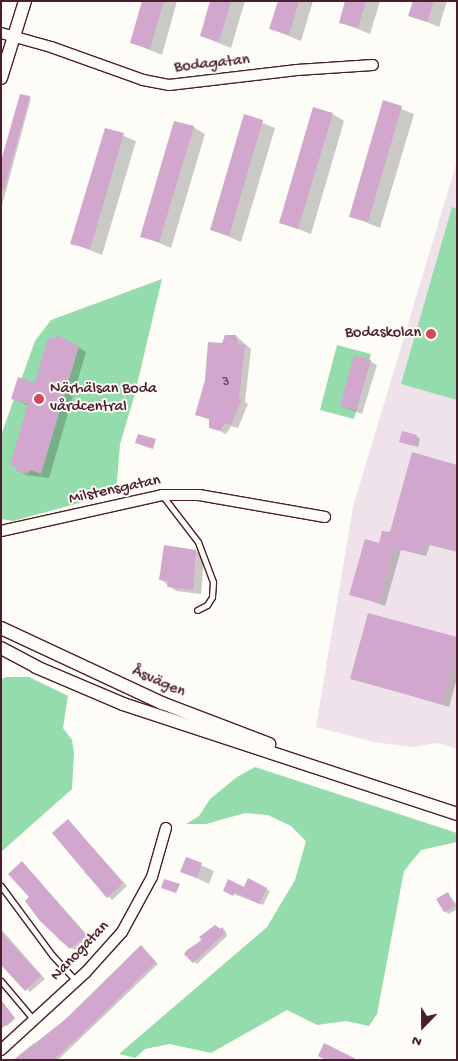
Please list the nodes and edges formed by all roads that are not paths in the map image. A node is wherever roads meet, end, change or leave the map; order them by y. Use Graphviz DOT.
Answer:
graph roads {
  1 [pos="25,1"];
  2 [pos="7,35"];
  3 [pos="373,65"];
  4 [pos="1,78"];
  5 [pos="162,495"];
  6 [pos="325,517"];
  7 [pos="1,531"];
  8 [pos="197,610"];
  9 [pos="1,628"];
  10 [pos="1,648"];
  11 [pos="305,761"];
  12 [pos="457,814"];
  13 [pos="166,828"];
  14 [pos="1,886"];
  15 [pos="1,981"];
  16 [pos="76,981"];
  17 [pos="33,1019"];
  18 [pos="1,1050"];
  1 -- 2 [label="street"];
  2 -- 3 [label="street, Bodagatan"];
  2 -- 4 [label="street"];
  5 -- 6 [label="street, Milstensgatan"];
  5 -- 7 [label="street, Milstensgatan"];
  5 -- 8 [label="lane"];
  9 -- 11 [label="street, Åsvägen"];
  10 -- 11 [label="street, Åsvägen"];
  11 -- 12 [label="street, Åsvägen"];
  13 -- 16 [label="street, Nanogatan"];
  14 -- 16 [label="lane"];
  15 -- 17 [label="lane"];
  16 -- 17 [label="street, Nanogatan"];
  17 -- 18 [label="street, Nanogatan"];
}
